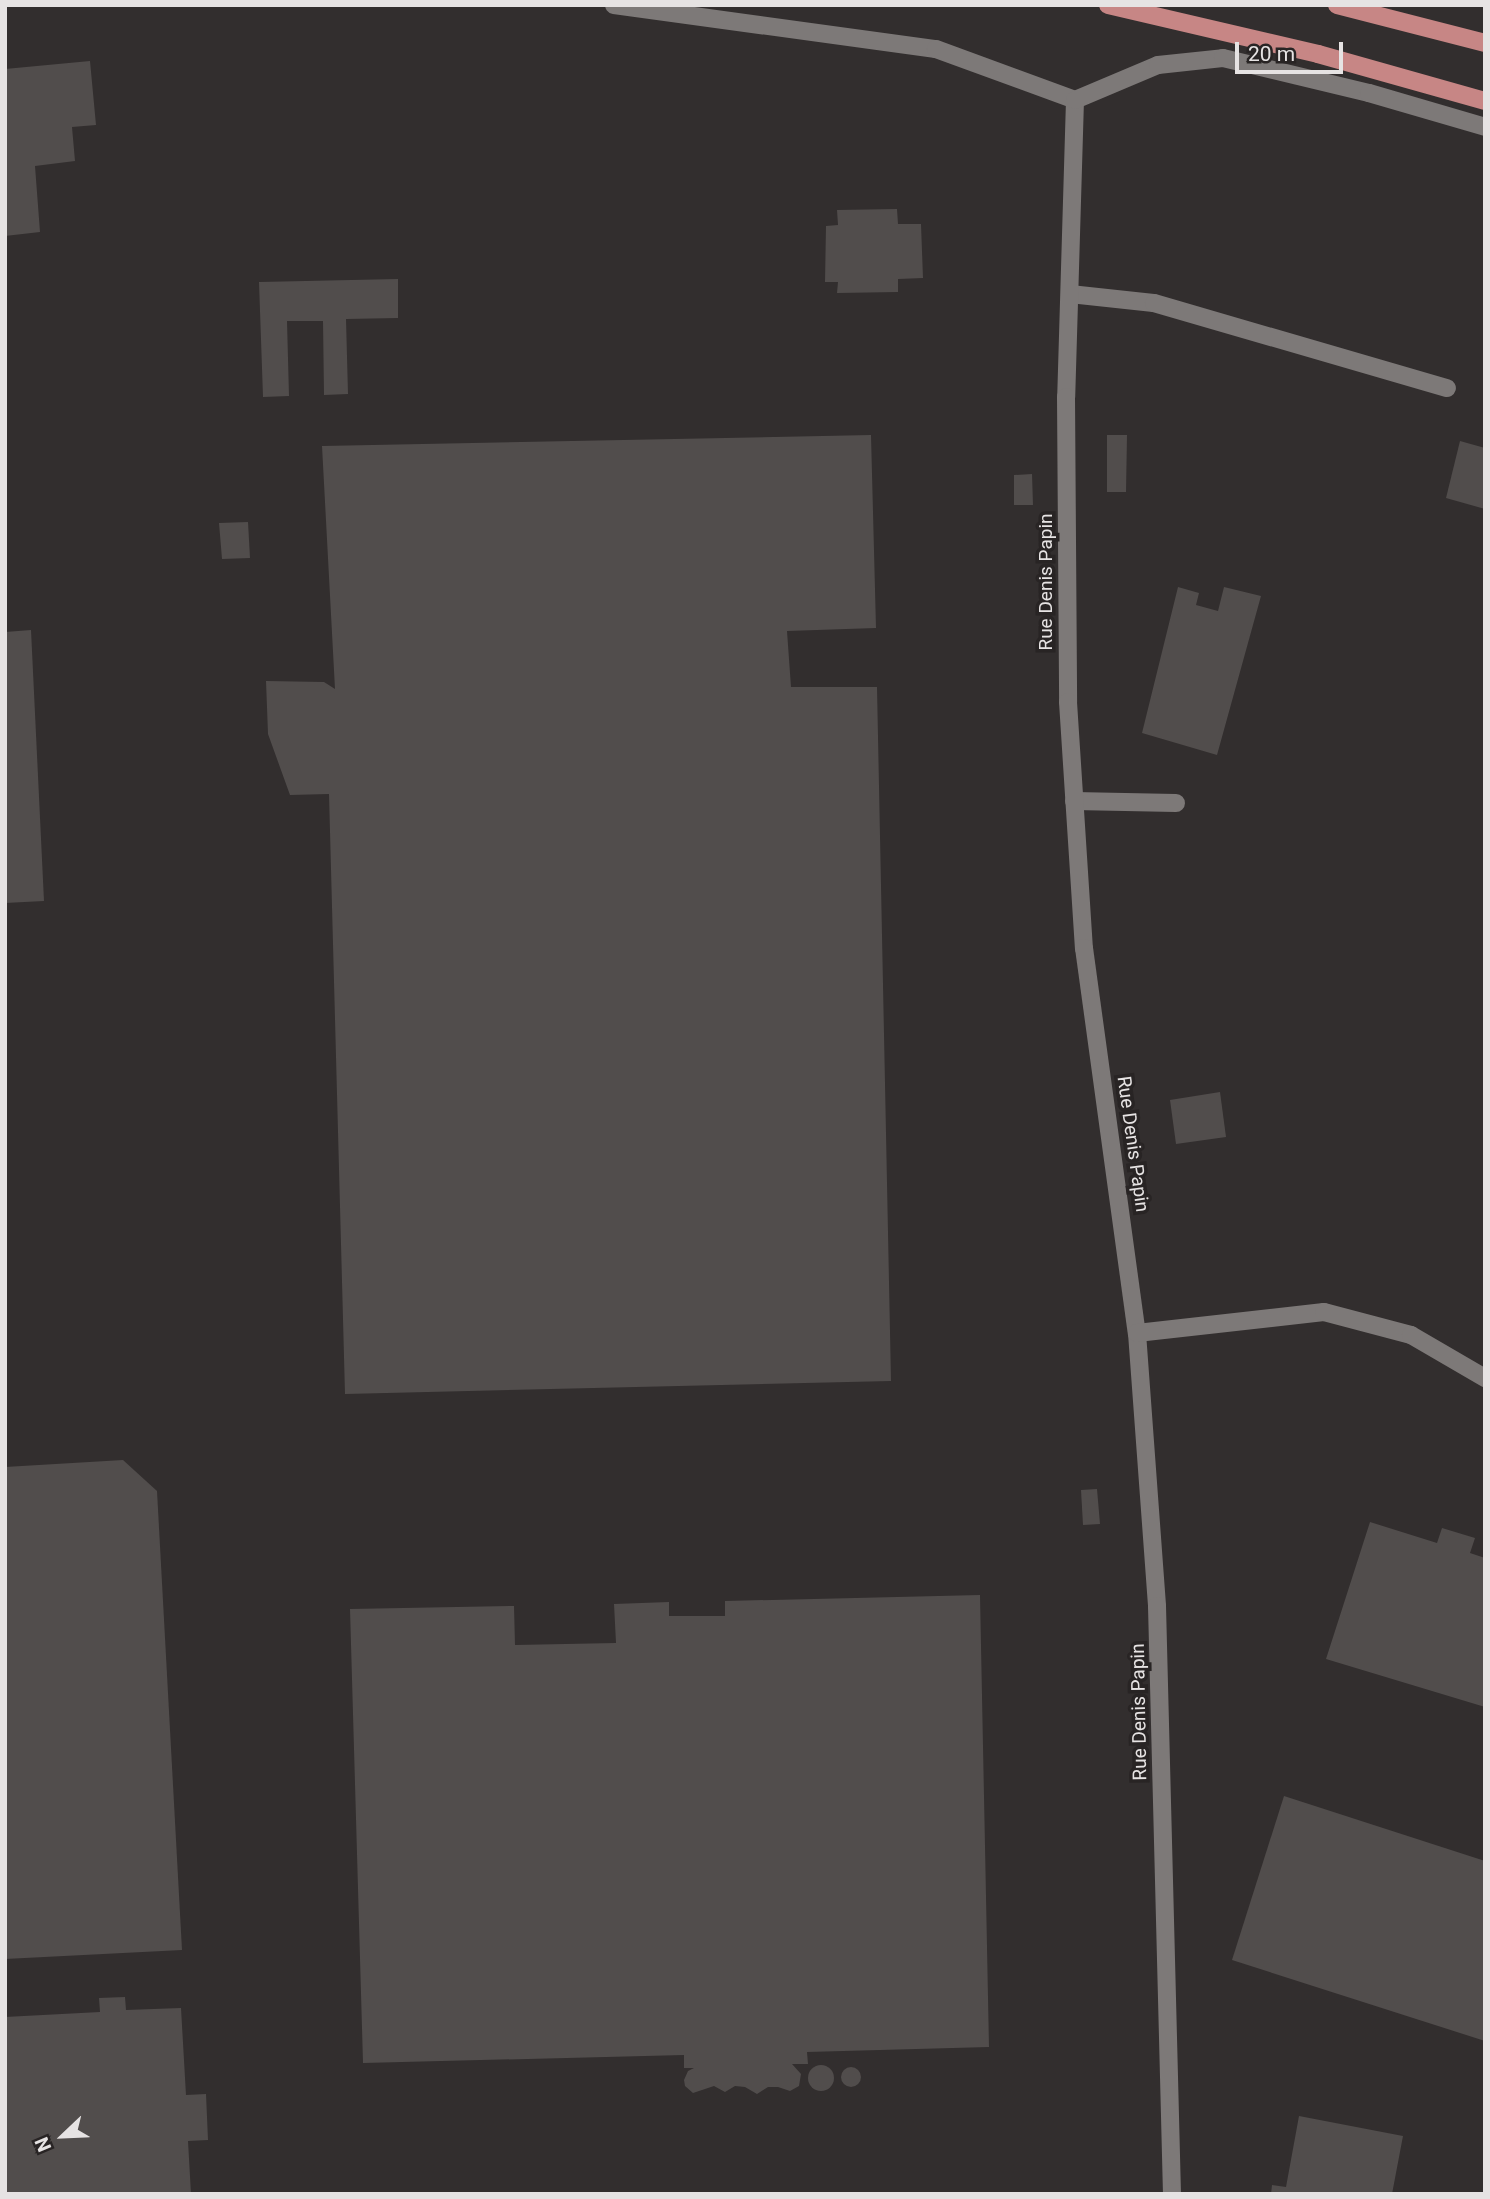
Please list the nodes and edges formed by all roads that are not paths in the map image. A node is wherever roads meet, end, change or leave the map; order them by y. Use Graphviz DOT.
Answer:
graph roads {
  1 [pos="614,5"];
  2 [pos="1108,5"];
  3 [pos="1337,5"];
  4 [pos="1485,43"];
  5 [pos="1075,100"];
  6 [pos="1485,102"];
  7 [pos="1485,127"];
  8 [pos="1070,294"];
  9 [pos="1447,388"];
  10 [pos="1074,801"];
  11 [pos="1176,803"];
  12 [pos="1137,1334"];
  13 [pos="1485,1378"];
  14 [pos="1172,2194"];
  1 -- 5 [label="street"];
  2 -- 6 [label="main road"];
  3 -- 4 [label="main road"];
  5 -- 7 [label="street"];
  5 -- 8 [label="street, Rue Denis Papin"];
  8 -- 9 [label="street"];
  8 -- 10 [label="street, Rue Denis Papin"];
  10 -- 11 [label="street"];
  10 -- 12 [label="street, Rue Denis Papin"];
  12 -- 13 [label="street"];
  12 -- 14 [label="street, Rue Denis Papin"];
}
